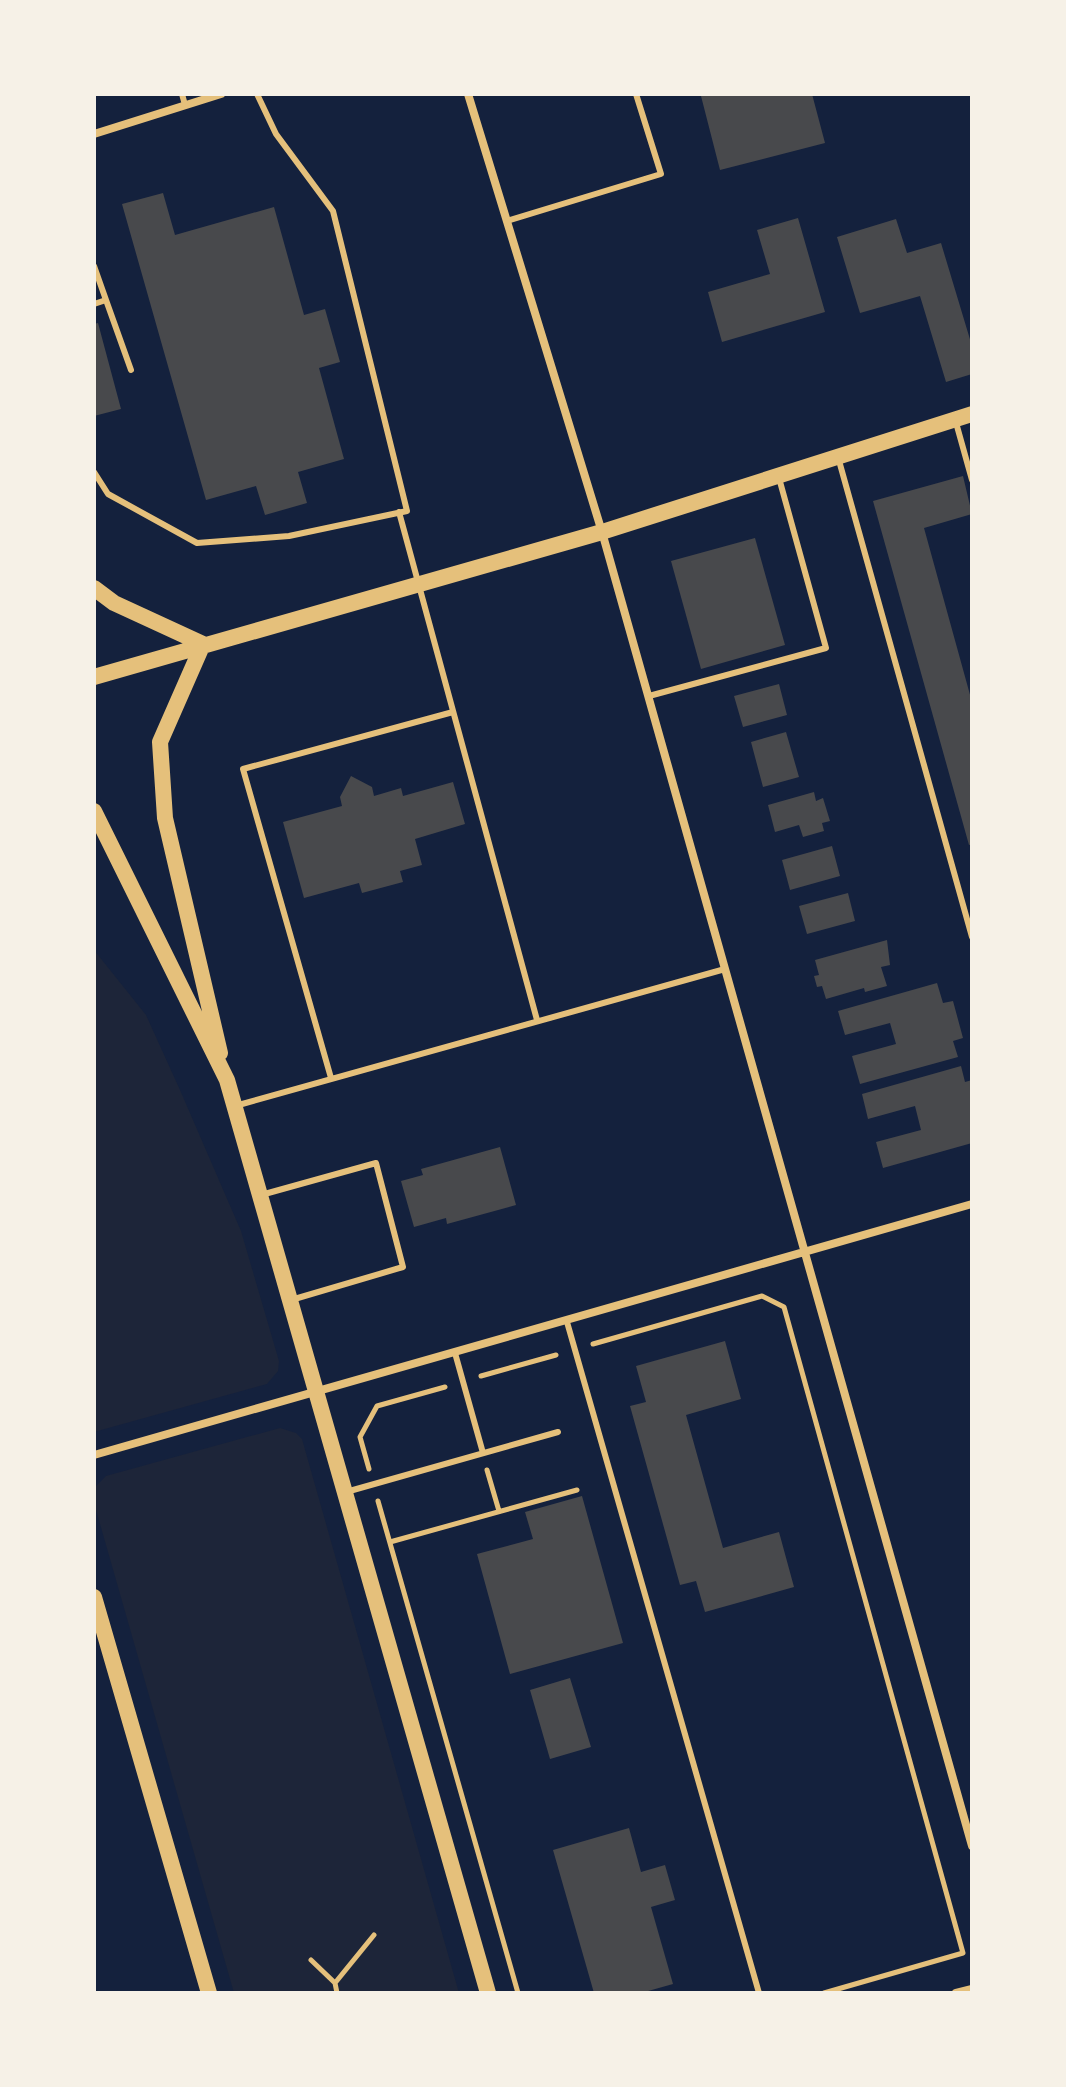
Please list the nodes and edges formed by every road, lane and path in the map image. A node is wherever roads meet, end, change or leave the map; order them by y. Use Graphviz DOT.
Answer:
graph roads {
  1 [pos="182,94"];
  2 [pos="221,94"];
  3 [pos="257,94"];
  4 [pos="468,94"];
  5 [pos="636,94"];
  6 [pos="185,105"];
  7 [pos="94,134"];
  8 [pos="507,221"];
  9 [pos="94,266"];
  10 [pos="106,300"];
  11 [pos="94,304"];
  12 [pos="131,370"];
  13 [pos="972,414"];
  14 [pos="955,419"];
  15 [pos="838,457"];
  16 [pos="94,472"];
  17 [pos="778,476"];
  18 [pos="972,480"];
  19 [pos="399,512"];
  20 [pos="602,532"];
  21 [pos="417,584"];
  22 [pos="94,588"];
  23 [pos="203,644"];
  24 [pos="94,677"];
  25 [pos="649,696"];
  26 [pos="453,712"];
  27 [pos="94,811"];
  28 [pos="972,937"];
  29 [pos="725,969"];
  30 [pos="537,1020"];
  31 [pos="331,1078"];
  32 [pos="227,1080"];
  33 [pos="235,1106"];
  34 [pos="261,1195"];
  35 [pos="972,1204"];
  36 [pos="803,1251"];
  37 [pos="291,1300"];
  38 [pos="567,1322"];
  39 [pos="575,1349"];
  40 [pos="455,1353"];
  41 [pos="463,1382"];
  42 [pos="318,1392"];
  43 [pos="558,1432"];
  44 [pos="483,1453"];
  45 [pos="94,1455"];
  46 [pos="374,1484"];
  47 [pos="577,1490"];
  48 [pos="346,1492"];
  49 [pos="499,1511"];
  50 [pos="390,1542"];
  51 [pos="94,1597"];
  52 [pos="972,1846"];
  53 [pos="374,1935"];
  54 [pos="311,1960"];
  55 [pos="335,1983"];
  56 [pos="972,1989"];
  57 [pos="209,1993"];
  58 [pos="337,1993"];
  59 [pos="488,1993"];
  60 [pos="518,1993"];
  61 [pos="759,1993"];
  62 [pos="824,1993"];
  63 [pos="956,1993"];
  1 -- 6 [label="lane"];
  2 -- 6 [label="street"];
  3 -- 19 [label="lane"];
  4 -- 8 [label="street"];
  5 -- 8 [label="lane"];
  6 -- 7 [label="street"];
  8 -- 20 [label="street"];
  9 -- 10 [label="lane"];
  10 -- 11 [label="lane"];
  10 -- 12 [label="lane"];
  13 -- 14 [label="main road"];
  14 -- 15 [label="main road"];
  14 -- 18 [label="lane"];
  15 -- 17 [label="main road"];
  15 -- 28 [label="lane"];
  16 -- 19 [label="lane"];
  17 -- 20 [label="main road"];
  17 -- 25 [label="lane"];
  19 -- 21 [label="lane"];
  20 -- 21 [label="main road"];
  20 -- 25 [label="street"];
  21 -- 23 [label="main road"];
  21 -- 26 [label="lane"];
  22 -- 23 [label="main road"];
  23 -- 24 [label="main road"];
  23 -- 32 [label="main road"];
  25 -- 29 [label="street"];
  26 -- 30 [label="lane"];
  26 -- 31 [label="lane"];
  27 -- 32 [label="main road"];
  29 -- 30 [label="lane"];
  29 -- 36 [label="street"];
  30 -- 31 [label="lane"];
  31 -- 33 [label="lane"];
  32 -- 33 [label="main road"];
  33 -- 34 [label="main road"];
  34 -- 37 [label="main road"];
  34 -- 37 [label="lane"];
  35 -- 36 [label="street"];
  36 -- 38 [label="street"];
  36 -- 52 [label="street"];
  37 -- 42 [label="main road"];
  38 -- 39 [label="lane"];
  38 -- 40 [label="street"];
  39 -- 41 [label="path"];
  39 -- 61 [label="lane"];
  39 -- 62 [label="path"];
  40 -- 41 [label="lane"];
  40 -- 42 [label="street"];
  41 -- 44 [label="lane"];
  41 -- 46 [label="path"];
  42 -- 45 [label="street"];
  42 -- 48 [label="main road"];
  43 -- 44 [label="lane"];
  44 -- 46 [label="lane"];
  44 -- 49 [label="path"];
  46 -- 48 [label="lane"];
  46 -- 50 [label="path"];
  47 -- 49 [label="path"];
  48 -- 59 [label="main road"];
  49 -- 50 [label="path"];
  50 -- 60 [label="path"];
  51 -- 57 [label="main road"];
  53 -- 55 [label="path"];
  54 -- 55 [label="path"];
  55 -- 58 [label="path"];
  56 -- 63 [label="street"];
}
